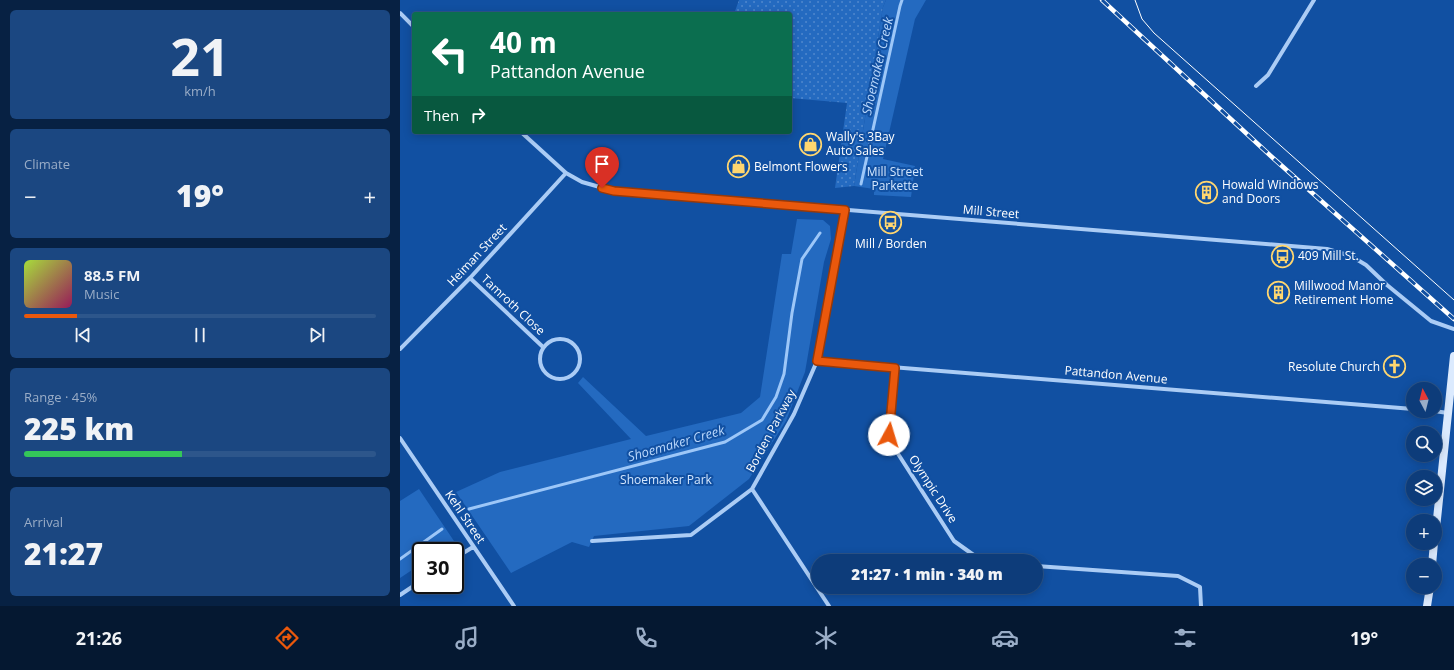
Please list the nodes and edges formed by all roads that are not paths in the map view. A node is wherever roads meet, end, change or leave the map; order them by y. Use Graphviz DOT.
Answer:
graph roads {
  1 [pos="1314,0"];
  2 [pos="400,13"];
  3 [pos="412,25"];
  4 [pos="1256,86"];
  5 [pos="523,134"];
  6 [pos="566,173"];
  7 [pos="845,210"];
  8 [pos="470,278"];
  9 [pos="1454,329"];
  10 [pos="543,347"];
  11 [pos="400,349"];
  12 [pos="1454,356"];
  13 [pos="817,361"];
  14 [pos="895,368"];
  15 [pos="1406,408"];
  16 [pos="1442,412"];
  17 [pos="1449,413"];
  18 [pos="400,438"];
  19 [pos="752,489"];
  20 [pos="1438,514"];
  21 [pos="592,541"];
  22 [pos="473,547"];
  23 [pos="464,552"];
  24 [pos="972,554"];
  25 [pos="1043,566"];
  26 [pos="412,587"];
  27 [pos="1429,594"];
  28 [pos="400,595"];
  29 [pos="514,606"];
  30 [pos="829,606"];
  31 [pos="1201,606"];
  32 [pos="1428,606"];
  1 -- 4 [label="street"];
  2 -- 3 [label="street"];
  5 -- 6 [label="street, Mill Street"];
  6 -- 7 [label="street, Mill Street"];
  6 -- 8 [label="street, Heiman Street"];
  7 -- 9 [label="street, Mill Street"];
  7 -- 13 [label="street, Borden Parkway"];
  8 -- 10 [label="street, Tamroth Close"];
  8 -- 11 [label="street, Heiman Street"];
  10 -- 10 [label="street, Tamroth Close"];
  12 -- 17 [label="main road"];
  13 -- 14 [label="street, Pattandon Avenue"];
  13 -- 19 [label="street, Borden Parkway"];
  14 -- 15 [label="street, Pattandon Avenue"];
  14 -- 24 [label="street, Olympic Drive"];
  16 -- 17 [label="street"];
  17 -- 20 [label="main road"];
  18 -- 22 [label="street, Kehl Street"];
  19 -- 21 [label="street, Borden Parkway"];
  19 -- 30 [label="street"];
  22 -- 23 [label="street"];
  22 -- 29 [label="street, Kehl Street"];
  25 -- 31 [label="street"];
  26 -- 28 [label="street"];
  27 -- 32 [label="main road"];
}
